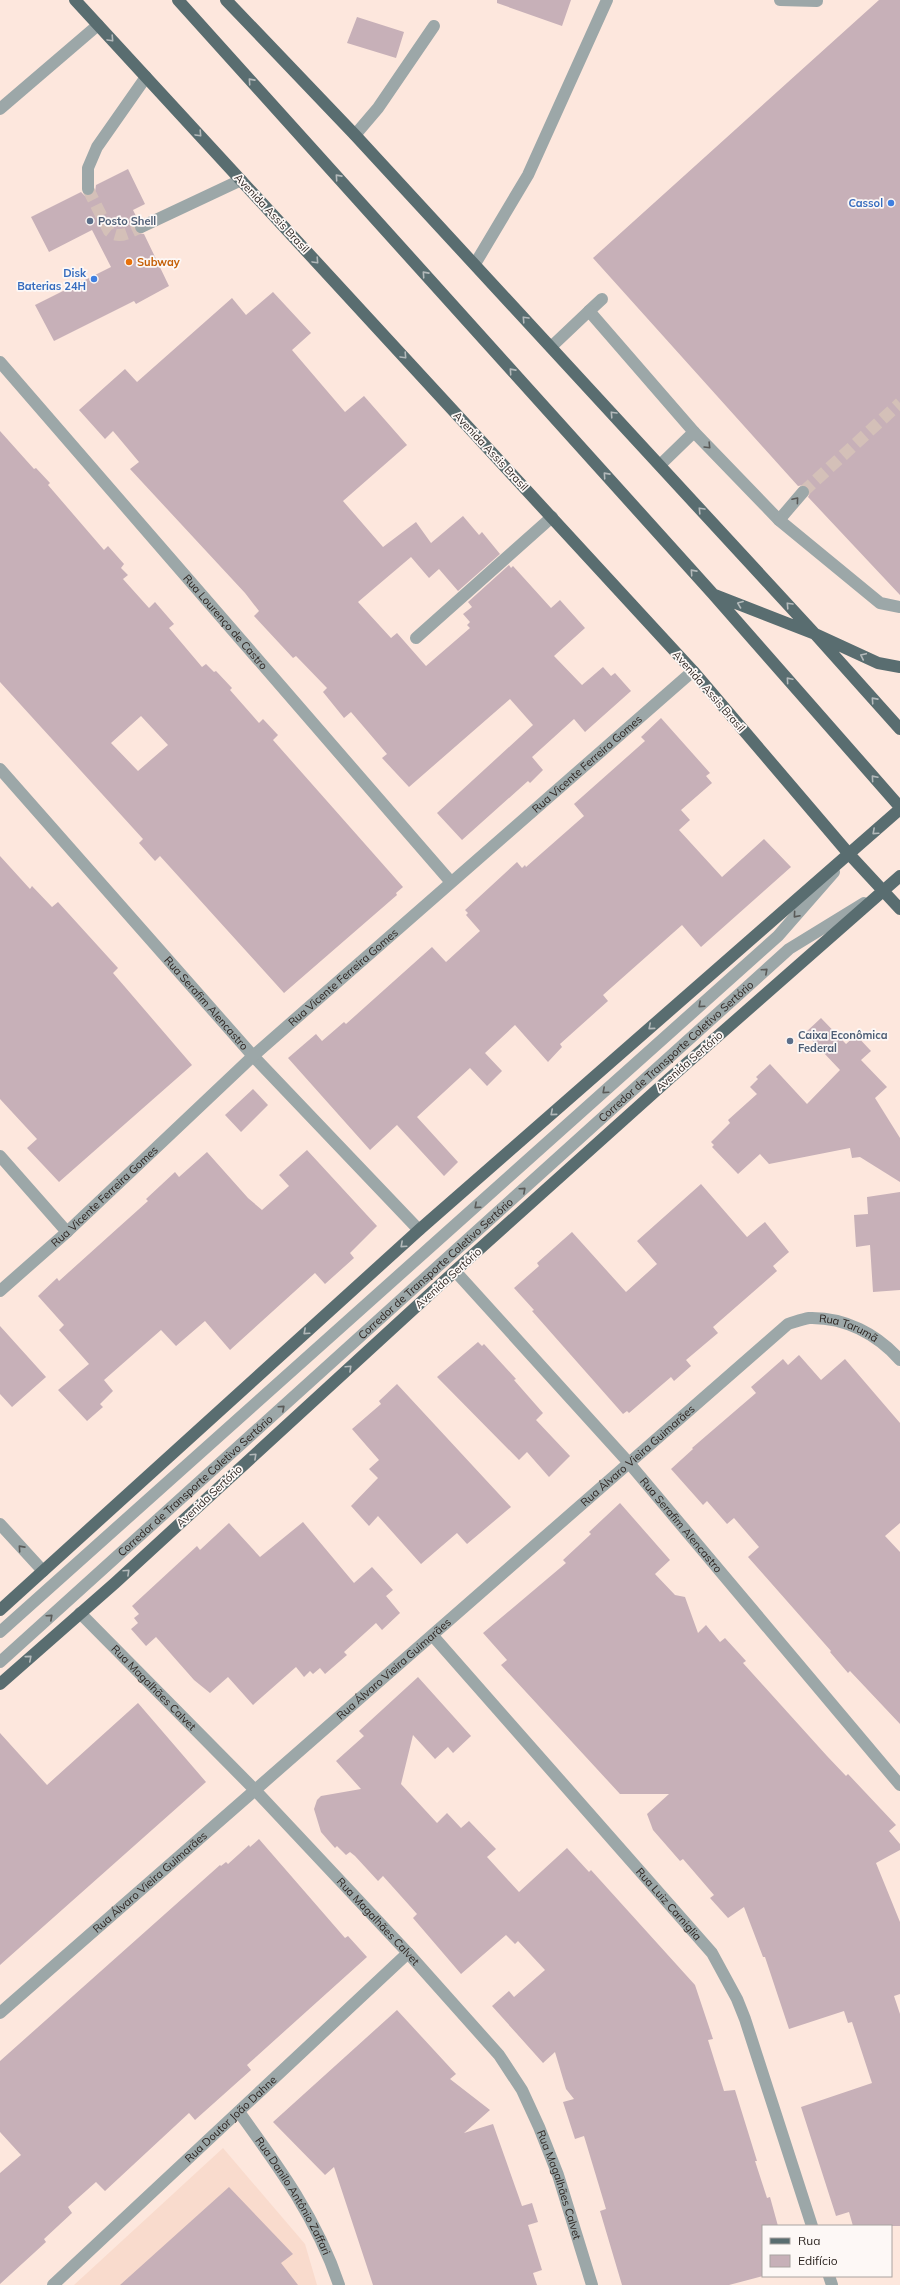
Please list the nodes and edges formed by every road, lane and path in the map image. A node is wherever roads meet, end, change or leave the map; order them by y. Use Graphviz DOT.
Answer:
graph roads {
  1 [pos="75,0"];
  2 [pos="178,0"];
  3 [pos="607,0"];
  4 [pos="780,0"];
  5 [pos="227,1"];
  6 [pos="817,1"];
  7 [pos="98,25"];
  8 [pos="434,26"];
  9 [pos="146,77"];
  10 [pos="0,109"];
  11 [pos="356,135"];
  12 [pos="241,180"];
  13 [pos="88,189"];
  14 [pos="141,227"];
  15 [pos="475,264"];
  16 [pos="602,299"];
  17 [pos="589,311"];
  18 [pos="551,347"];
  19 [pos="0,362"];
  20 [pos="694,432"];
  21 [pos="660,465"];
  22 [pos="803,492"];
  23 [pos="552,517"];
  24 [pos="779,520"];
  25 [pos="713,594"];
  26 [pos="900,607"];
  27 [pos="816,634"];
  28 [pos="416,638"];
  29 [pos="900,667"];
  30 [pos="693,671"];
  31 [pos="900,730"];
  32 [pos="0,769"];
  33 [pos="900,808"];
  34 [pos="849,854"];
  35 [pos="900,876"];
  36 [pos="450,881"];
  37 [pos="883,891"];
  38 [pos="900,909"];
  39 [pos="252,1056"];
  40 [pos="0,1156"];
  41 [pos="419,1230"];
  42 [pos="67,1232"];
  43 [pos="455,1271"];
  44 [pos="0,1291"];
  45 [pos="788,1324"];
  46 [pos="900,1360"];
  47 [pos="629,1463"];
  48 [pos="0,1524"];
  49 [pos="43,1571"];
  50 [pos="2,1605"];
  51 [pos="80,1613"];
  52 [pos="0,1632"];
  53 [pos="433,1636"];
  54 [pos="0,1662"];
  55 [pos="0,1684"];
  56 [pos="900,1785"];
  57 [pos="256,1791"];
  58 [pos="408,1953"];
  59 [pos="0,2013"];
  60 [pos="239,2112"];
  61 [pos="812,2225"];
  62 [pos="53,2285"];
  63 [pos="338,2285"];
  64 [pos="592,2285"];
  1 -- 7 [label="main road, Avenida Assis Brasil"];
  25 -- 2 [label="main road, one-way"];
  3 -- 15 [label="street"];
  4 -- 6 [label="street"];
  5 -- 11 [label="main road"];
  7 -- 9 [label="main road, Avenida Assis Brasil, one-way"];
  7 -- 10 [label="street"];
  8 -- 11 [label="street"];
  9 -- 12 [label="main road, Avenida Assis Brasil, one-way"];
  9 -- 13 [label="street"];
  11 -- 15 [label="main road"];
  12 -- 14 [label="street"];
  12 -- 23 [label="main road, Avenida Assis Brasil, one-way"];
  18 -- 15 [label="main road, one-way"];
  16 -- 17 [label="street"];
  17 -- 18 [label="street"];
  17 -- 20 [label="street"];
  21 -- 18 [label="main road, one-way"];
  19 -- 36 [label="street, Rua Lourenço de Castro"];
  20 -- 21 [label="street"];
  20 -- 24 [label="street, one-way"];
  27 -- 21 [label="main road, one-way"];
  24 -- 22 [label="street, one-way"];
  23 -- 28 [label="street"];
  23 -- 30 [label="main road, Avenida Assis Brasil"];
  24 -- 26 [label="street"];
  27 -- 25 [label="main road, one-way"];
  33 -- 25 [label="main road, one-way"];
  29 -- 27 [label="main road, one-way"];
  31 -- 27 [label="main road, one-way"];
  30 -- 34 [label="main road, Avenida Assis Brasil"];
  30 -- 36 [label="street, Rua Vicente Ferreira Gomes"];
  32 -- 39 [label="street, Rua Serafim Alencastro"];
  33 -- 34 [label="main road, one-way"];
  34 -- 37 [label="main road, Avenida Assis Brasil"];
  34 -- 41 [label="main road, one-way"];
  34 -- 52 [label="street, Corredor de Transporte Coletivo Sertório, one-way"];
  35 -- 37 [label="main road, Avenida Sertório"];
  36 -- 39 [label="street, Rua Vicente Ferreira Gomes"];
  37 -- 38 [label="main road, Avenida Assis Brasil"];
  37 -- 43 [label="main road, Avenida Sertório"];
  54 -- 37 [label="street, Corredor de Transporte Coletivo Sertório, one-way"];
  39 -- 41 [label="street, Rua Serafim Alencastro"];
  39 -- 42 [label="street, Rua Vicente Ferreira Gomes"];
  40 -- 42 [label="street"];
  41 -- 49 [label="main road, one-way"];
  42 -- 44 [label="street, Rua Vicente Ferreira Gomes"];
  43 -- 47 [label="street, Rua Serafim Alencastro"];
  51 -- 43 [label="main road, Avenida Sertório, one-way"];
  45 -- 46 [label="street, Rua Tarumã"];
  45 -- 47 [label="street, Rua Álvaro Vieira Guimarães"];
  47 -- 53 [label="street, Rua Álvaro Vieira Guimarães"];
  47 -- 56 [label="street, Rua Serafim Alencastro"];
  49 -- 48 [label="street, one-way"];
  49 -- 50 [label="main road"];
  55 -- 51 [label="main road, Avenida Sertório, one-way"];
  51 -- 57 [label="street, Rua Magalhães Calvet"];
  53 -- 57 [label="street, Rua Álvaro Vieira Guimarães"];
  53 -- 61 [label="street, Rua Luiz Carniglia"];
  57 -- 58 [label="street, Rua Magalhães Calvet"];
  57 -- 59 [label="street, Rua Álvaro Vieira Guimarães"];
  58 -- 60 [label="street, Rua Doutor João Dahne"];
  58 -- 64 [label="street, Rua Magalhães Calvet"];
  60 -- 62 [label="street, Rua Doutor João Dahne"];
  60 -- 63 [label="street, Rua Danilo Antônio Zaffari"];
}
